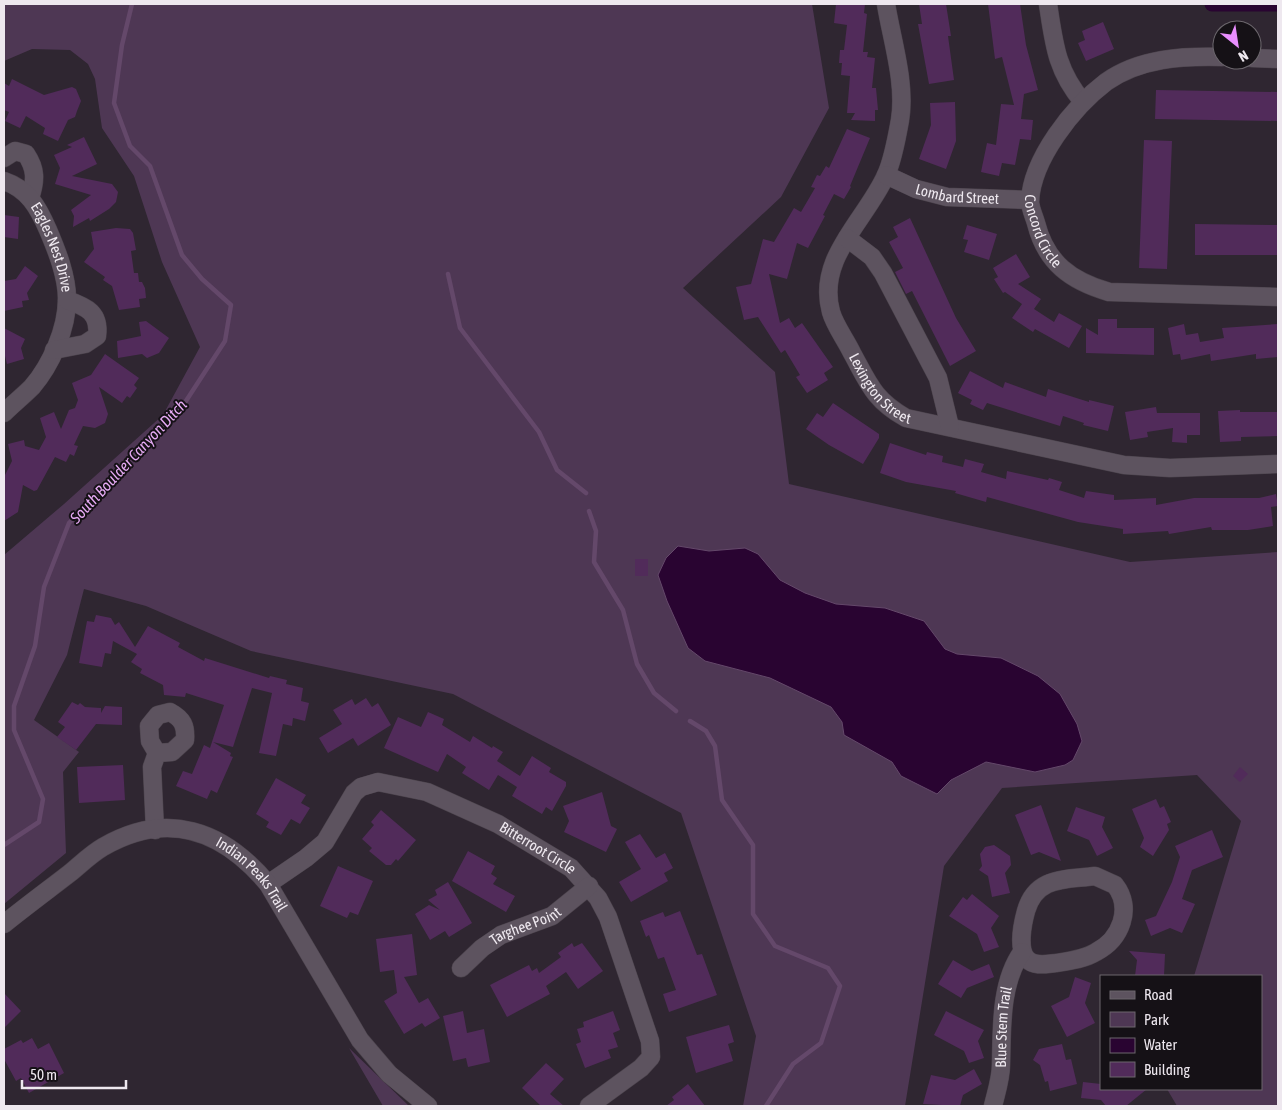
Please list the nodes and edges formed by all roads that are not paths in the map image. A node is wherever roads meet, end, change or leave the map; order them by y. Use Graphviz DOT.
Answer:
graph roads {
  1 [pos="886,4"];
  2 [pos="1048,4"];
  3 [pos="1212,57"];
  4 [pos="1262,58"];
  5 [pos="1278,59"];
  6 [pos="1083,102"];
  7 [pos="4,158"];
  8 [pos="886,175"];
  9 [pos="4,181"];
  10 [pos="30,198"];
  11 [pos="1030,200"];
  12 [pos="847,238"];
  13 [pos="1278,298"];
  14 [pos="67,300"];
  15 [pos="54,350"];
  16 [pos="4,413"];
  17 [pos="950,427"];
  18 [pos="1278,464"];
  19 [pos="158,753"];
  20 [pos="155,830"];
  21 [pos="268,884"];
  22 [pos="589,886"];
  23 [pos="4,924"];
  24 [pos="1022,952"];
  25 [pos="461,968"];
  26 [pos="428,1106"];
  27 [pos="588,1106"];
  28 [pos="993,1106"];
  1 -- 8 [label="street, Lexington Street"];
  2 -- 6 [label="street"];
  3 -- 6 [label="street, Concord Circle"];
  4 -- 5 [label="street"];
  6 -- 11 [label="street, Concord Circle"];
  7 -- 10 [label="street, Eagles Nest Drive"];
  8 -- 11 [label="street, Lombard Street"];
  8 -- 12 [label="street, Lexington Street"];
  9 -- 10 [label="street, Eagles Nest Drive"];
  10 -- 14 [label="street, Eagles Nest Drive"];
  11 -- 13 [label="street, Concord Circle"];
  12 -- 17 [label="street"];
  12 -- 17 [label="street, Lexington Street"];
  14 -- 15 [label="street, Eagles Nest Drive"];
  14 -- 15 [label="street, Eagles Nest Drive"];
  15 -- 16 [label="street, Eagles Nest Drive"];
  17 -- 18 [label="street, Lexington Street"];
  19 -- 20 [label="street"];
  20 -- 21 [label="street, Indian Peaks Trail"];
  20 -- 23 [label="street, Indian Peaks Trail"];
  21 -- 22 [label="street, Bitterroot Circle"];
  21 -- 26 [label="street, Indian Peaks Trail"];
  22 -- 25 [label="street, Targhee Point"];
  22 -- 27 [label="street, Bitterroot Circle"];
  24 -- 24 [label="street, Blue Stem Trail"];
  24 -- 28 [label="street, Blue Stem Trail"];
}
